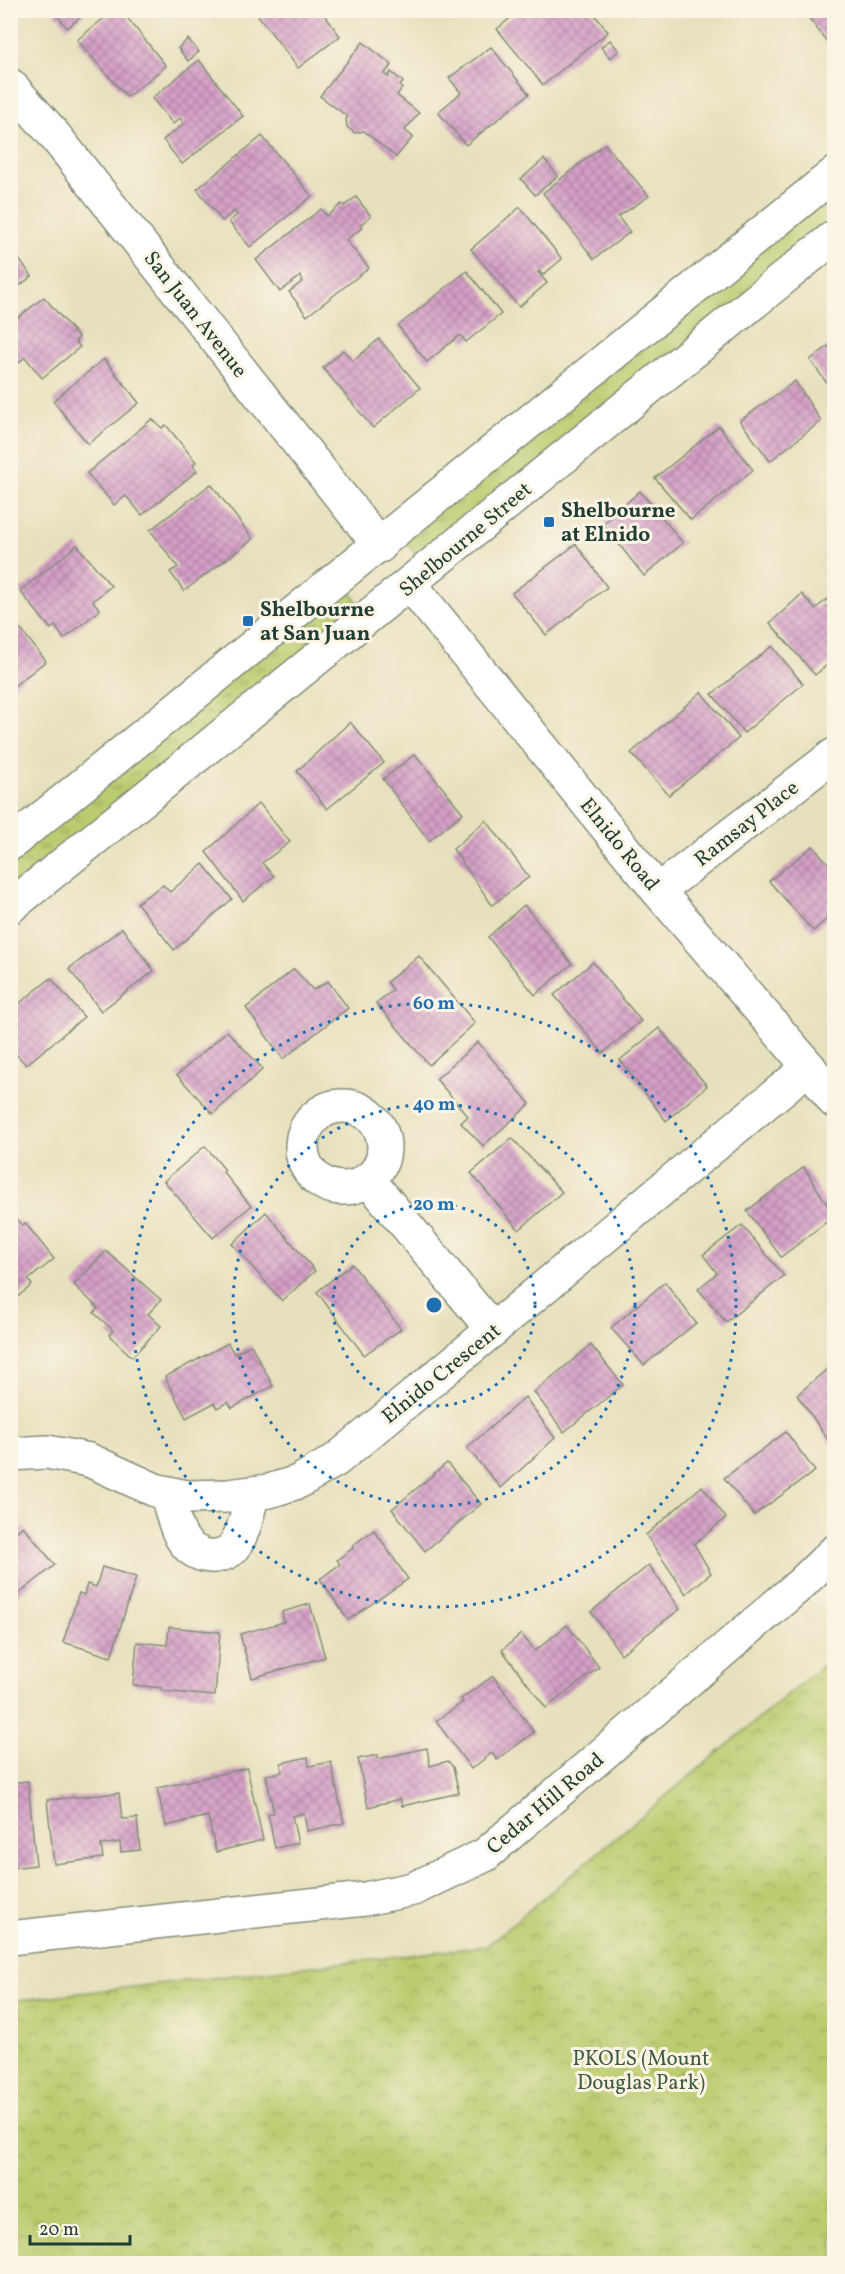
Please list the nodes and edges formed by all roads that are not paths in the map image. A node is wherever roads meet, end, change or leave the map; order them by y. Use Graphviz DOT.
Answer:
graph roads {
  1 [pos="10,85"];
  2 [pos="834,174"];
  3 [pos="834,237"];
  4 [pos="380,546"];
  5 [pos="410,584"];
  6 [pos="834,755"];
  7 [pos="10,844"];
  8 [pos="658,891"];
  9 [pos="10,907"];
  10 [pos="809,1067"];
  11 [pos="834,1101"];
  12 [pos="368,1179"];
  13 [pos="493,1330"];
  14 [pos="10,1454"];
  15 [pos="253,1493"];
  16 [pos="167,1494"];
  17 [pos="834,1552"];
  18 [pos="10,1938"];
  1 -- 4 [label="street, San Juan Avenue"];
  2 -- 4 [label="street"];
  3 -- 5 [label="street, Shelbourne Street"];
  4 -- 5 [label="street, San Juan Avenue"];
  4 -- 7 [label="street"];
  5 -- 8 [label="street, Elnido Road"];
  5 -- 9 [label="street, Shelbourne Street"];
  6 -- 8 [label="street, Ramsay Place"];
  8 -- 10 [label="street, Elnido Road"];
  10 -- 11 [label="street, Elnido Road"];
  10 -- 13 [label="street, Elnido Crescent"];
  12 -- 13 [label="street"];
  13 -- 15 [label="street, Elnido Crescent"];
  14 -- 16 [label="street, Elnido Crescent"];
  15 -- 16 [label="street, Elnido Crescent"];
  15 -- 16 [label="street"];
  17 -- 18 [label="street, Cedar Hill Road"];
}
